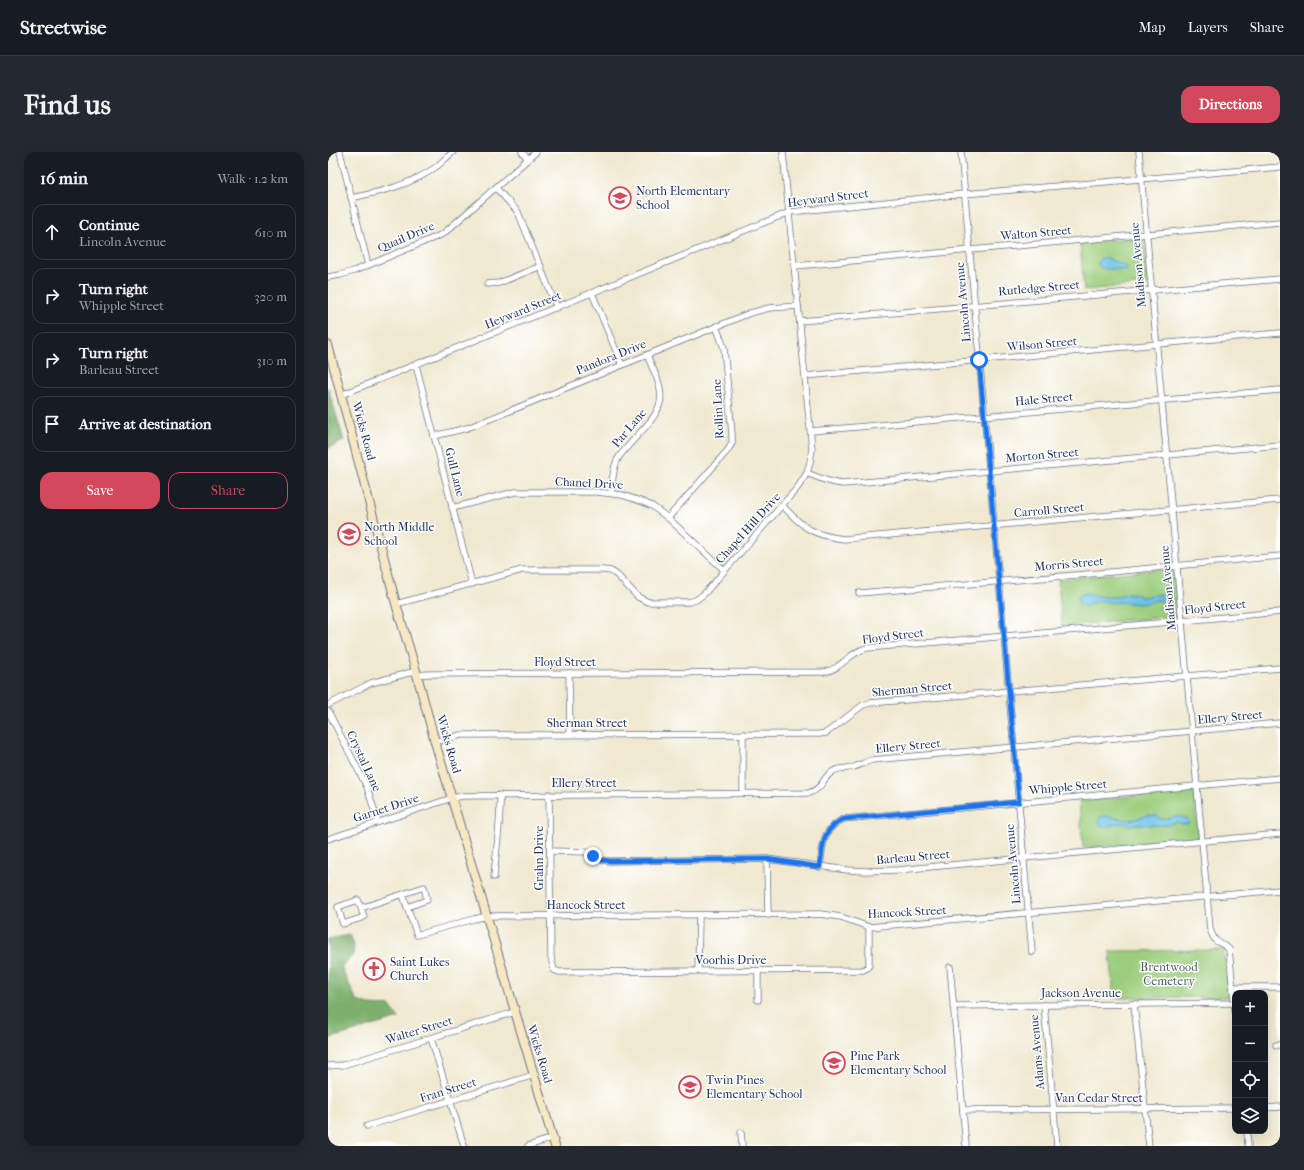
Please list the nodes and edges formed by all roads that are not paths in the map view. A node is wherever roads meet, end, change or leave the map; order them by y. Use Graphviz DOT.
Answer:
graph roads {
  1 [pos="340,152"];
  2 [pos="453,152"];
  3 [pos="522,152"];
  4 [pos="536,152"];
  5 [pos="783,152"];
  6 [pos="961,152"];
  7 [pos="1139,152"];
  8 [pos="528,159"];
  9 [pos="1280,167"];
  10 [pos="1142,179"];
  11 [pos="496,188"];
  12 [pos="964,194"];
  13 [pos="351,198"];
  14 [pos="790,212"];
  15 [pos="1280,222"];
  16 [pos="1147,234"];
  17 [pos="969,250"];
  18 [pos="368,265"];
  19 [pos="541,266"];
  20 [pos="795,266"];
  21 [pos="328,277"];
  22 [pos="1280,278"];
  23 [pos="487,284"];
  24 [pos="1151,290"];
  25 [pos="592,293"];
  26 [pos="974,305"];
  27 [pos="798,306"];
  28 [pos="557,308"];
  29 [pos="800,321"];
  30 [pos="716,326"];
  31 [pos="1280,333"];
  32 [pos="328,345"];
  33 [pos="1156,345"];
  34 [pos="647,354"];
  35 [pos="979,360"];
  36 [pos="416,365"];
  37 [pos="622,365"];
  38 [pos="805,376"];
  39 [pos="1280,390"];
  40 [pos="341,395"];
  41 [pos="1161,400"];
  42 [pos="984,416"];
  43 [pos="811,431"];
  44 [pos="434,436"];
  45 [pos="1280,445"];
  46 [pos="1166,455"];
  47 [pos="989,471"];
  48 [pos="807,473"];
  49 [pos="611,493"];
  50 [pos="1280,500"];
  51 [pos="783,506"];
  52 [pos="452,508"];
  53 [pos="1171,511"];
  54 [pos="668,518"];
  55 [pos="994,526"];
  56 [pos="1280,556"];
  57 [pos="1177,566"];
  58 [pos="724,570"];
  59 [pos="999,581"];
  60 [pos="472,584"];
  61 [pos="859,592"];
  62 [pos="396,604"];
  63 [pos="1280,612"];
  64 [pos="1182,621"];
  65 [pos="1004,636"];
  66 [pos="1280,668"];
  67 [pos="417,673"];
  68 [pos="569,673"];
  69 [pos="1187,676"];
  70 [pos="1009,691"];
  71 [pos="328,705"];
  72 [pos="328,711"];
  73 [pos="1280,723"];
  74 [pos="1192,731"];
  75 [pos="570,734"];
  76 [pos="743,734"];
  77 [pos="435,742"];
  78 [pos="1014,747"];
  79 [pos="1280,778"];
  80 [pos="1197,786"];
  81 [pos="744,793"];
  82 [pos="549,794"];
  83 [pos="500,795"];
  84 [pos="452,798"];
  85 [pos="1019,802"];
  86 [pos="378,822"];
  87 [pos="1280,834"];
  88 [pos="328,839"];
  89 [pos="1202,842"];
  90 [pos="550,851"];
  91 [pos="1024,858"];
  92 [pos="767,859"];
  93 [pos="820,867"];
  94 [pos="494,877"];
  95 [pos="1280,890"];
  96 [pos="403,895"];
  97 [pos="1207,897"];
  98 [pos="407,907"];
  99 [pos="361,908"];
  100 [pos="1029,913"];
  101 [pos="768,915"];
  102 [pos="488,916"];
  103 [pos="551,916"];
  104 [pos="699,916"];
  105 [pos="869,927"];
  106 [pos="1032,952"];
  107 [pos="950,967"];
  108 [pos="554,970"];
  109 [pos="758,970"];
  110 [pos="698,971"];
  111 [pos="1232,987"];
  112 [pos="1280,987"];
  113 [pos="1232,990"];
  114 [pos="758,1000"];
  115 [pos="1232,1003"];
  116 [pos="1044,1004"];
  117 [pos="1134,1004"];
  118 [pos="953,1006"];
  119 [pos="516,1012"];
  120 [pos="431,1038"];
  121 [pos="328,1066"];
  122 [pos="534,1075"];
  123 [pos="450,1101"];
  124 [pos="1280,1107"];
  125 [pos="1144,1108"];
  126 [pos="1232,1108"];
  127 [pos="1268,1108"];
  128 [pos="1054,1109"];
  129 [pos="963,1110"];
  130 [pos="367,1126"];
  131 [pos="742,1132"];
  132 [pos="1247,1134"];
  133 [pos="554,1142"];
  134 [pos="464,1146"];
  135 [pos="528,1146"];
  136 [pos="742,1146"];
  137 [pos="966,1146"];
  138 [pos="1058,1146"];
  139 [pos="1149,1146"];
  140 [pos="1248,1146"];
  1 -- 13 [label="street"];
  2 -- 13 [label="street"];
  3 -- 8 [label="street"];
  4 -- 8 [label="street, Quail Drive"];
  5 -- 14 [label="street, Chapel Hill Drive"];
  6 -- 12 [label="street, Lincoln Avenue"];
  7 -- 10 [label="street, Madison Avenue"];
  8 -- 11 [label="street, Quail Drive"];
  9 -- 10 [label="street, Heyward Street"];
  10 -- 12 [label="street, Heyward Street"];
  10 -- 16 [label="street, Madison Avenue"];
  11 -- 18 [label="street, Quail Drive"];
  11 -- 19 [label="street"];
  12 -- 14 [label="street, Heyward Street"];
  12 -- 17 [label="street, Lincoln Avenue"];
  13 -- 18 [label="street"];
  14 -- 20 [label="street, Chapel Hill Drive"];
  14 -- 25 [label="street, Heyward Street"];
  15 -- 16 [label="street, Walton Street"];
  16 -- 17 [label="street, Walton Street"];
  16 -- 24 [label="street, Madison Avenue"];
  17 -- 20 [label="street, Walton Street"];
  17 -- 26 [label="street, Lincoln Avenue"];
  18 -- 21 [label="street, Quail Drive"];
  19 -- 23 [label="street"];
  19 -- 28 [label="street"];
  20 -- 27 [label="street, Chapel Hill Drive"];
  22 -- 24 [label="street, Rutledge Street"];
  24 -- 26 [label="street, Rutledge Street"];
  24 -- 33 [label="street, Madison Avenue"];
  25 -- 28 [label="street, Heyward Street"];
  25 -- 37 [label="street"];
  26 -- 29 [label="street, Rutledge Street"];
  26 -- 35 [label="street, Lincoln Avenue"];
  27 -- 29 [label="street, Chapel Hill Drive"];
  27 -- 30 [label="street, Pandora Drive"];
  28 -- 36 [label="street, Heyward Street"];
  29 -- 38 [label="street, Chapel Hill Drive"];
  30 -- 34 [label="street, Pandora Drive"];
  30 -- 54 [label="street, Rollin Lane"];
  31 -- 33 [label="street, Wilson Street"];
  32 -- 40 [label="main road, Wicks Road"];
  33 -- 35 [label="street, Wilson Street"];
  33 -- 41 [label="street, Madison Avenue"];
  34 -- 37 [label="street, Pandora Drive"];
  34 -- 49 [label="street, Par Lane"];
  35 -- 38 [label="street, Wilson Street"];
  35 -- 42 [label="street, Lincoln Avenue"];
  36 -- 40 [label="street, Heyward Street"];
  36 -- 44 [label="street, Gull Lane"];
  37 -- 44 [label="street, Pandora Drive"];
  38 -- 43 [label="street, Chapel Hill Drive"];
  39 -- 41 [label="street, Hale Street"];
  40 -- 62 [label="main road, Wicks Road"];
  41 -- 42 [label="street, Hale Street"];
  41 -- 46 [label="street, Madison Avenue"];
  42 -- 43 [label="street, Hale Street"];
  42 -- 47 [label="street, Lincoln Avenue"];
  43 -- 48 [label="street, Chapel Hill Drive"];
  44 -- 52 [label="street, Gull Lane"];
  45 -- 46 [label="street, Morton Street"];
  46 -- 47 [label="street, Morton Street"];
  46 -- 53 [label="street, Madison Avenue"];
  47 -- 48 [label="street, Morton Street"];
  47 -- 55 [label="street, Lincoln Avenue"];
  48 -- 51 [label="street, Chapel Hill Drive"];
  49 -- 52 [label="street, Chanel Drive"];
  49 -- 54 [label="street, Chanel Drive"];
  50 -- 53 [label="street, Carroll Street"];
  51 -- 55 [label="street, Carroll Street"];
  51 -- 58 [label="street, Chapel Hill Drive"];
  52 -- 60 [label="street, Gull Lane"];
  53 -- 55 [label="street, Carroll Street"];
  53 -- 57 [label="street, Madison Avenue"];
  54 -- 58 [label="street, Chanel Drive"];
  55 -- 59 [label="street, Lincoln Avenue"];
  56 -- 57 [label="street, Morris Street"];
  57 -- 59 [label="street, Morris Street"];
  57 -- 64 [label="street, Madison Avenue"];
  58 -- 60 [label="street, Chapel Hill Drive"];
  59 -- 61 [label="street, Morris Street"];
  59 -- 65 [label="street, Lincoln Avenue"];
  60 -- 62 [label="street, Chapel Hill Drive"];
  62 -- 67 [label="main road, Wicks Road"];
  63 -- 64 [label="street, Floyd Street"];
  64 -- 65 [label="street, Floyd Street"];
  64 -- 69 [label="street, Madison Avenue"];
  65 -- 68 [label="street, Floyd Street"];
  65 -- 70 [label="street, Lincoln Avenue"];
  66 -- 69 [label="street, Sherman Street"];
  67 -- 68 [label="street, Floyd Street"];
  67 -- 71 [label="street, Floyd Street"];
  67 -- 77 [label="main road, Wicks Road"];
  68 -- 75 [label="street"];
  69 -- 70 [label="street, Sherman Street"];
  69 -- 74 [label="street, Madison Avenue"];
  70 -- 76 [label="street, Sherman Street"];
  70 -- 78 [label="street, Lincoln Avenue"];
  72 -- 86 [label="street, Crystal Lane"];
  73 -- 74 [label="street, Ellery Street"];
  74 -- 78 [label="street, Ellery Street"];
  74 -- 80 [label="street, Madison Avenue"];
  75 -- 76 [label="street, Sherman Street"];
  75 -- 77 [label="street, Sherman Street"];
  76 -- 81 [label="street"];
  77 -- 84 [label="main road, Wicks Road"];
  78 -- 81 [label="street, Ellery Street"];
  78 -- 85 [label="street, Lincoln Avenue"];
  79 -- 80 [label="street, Whipple Street"];
  80 -- 85 [label="street, Whipple Street"];
  80 -- 89 [label="street, Madison Avenue"];
  81 -- 82 [label="street, Ellery Street"];
  82 -- 83 [label="street, Ellery Street"];
  82 -- 90 [label="street, Grahn Drive"];
  83 -- 84 [label="street, Ellery Street"];
  83 -- 94 [label="street"];
  84 -- 86 [label="street, Garnet Drive"];
  84 -- 102 [label="main road, Wicks Road"];
  85 -- 91 [label="street, Lincoln Avenue"];
  85 -- 93 [label="street, Whipple Street"];
  86 -- 88 [label="street, Garnet Drive"];
  87 -- 89 [label="street, Barleau Street"];
  89 -- 91 [label="street, Barleau Street"];
  89 -- 97 [label="street, Madison Avenue"];
  90 -- 92 [label="street, Barleau Street"];
  90 -- 103 [label="street, Grahn Drive"];
  91 -- 93 [label="street, Barleau Street"];
  91 -- 100 [label="street, Lincoln Avenue"];
  92 -- 93 [label="street, Barleau Street"];
  92 -- 101 [label="street"];
  95 -- 97 [label="street, Hancock Street"];
  96 -- 98 [label="street"];
  96 -- 98 [label="street"];
  96 -- 99 [label="street"];
  97 -- 100 [label="street, Hancock Street"];
  97 -- 111 [label="street, Madison Avenue"];
  98 -- 102 [label="street, Hancock Street"];
  99 -- 99 [label="street"];
  100 -- 105 [label="street, Hancock Street"];
  100 -- 106 [label="street, Lincoln Avenue"];
  101 -- 104 [label="street, Hancock Street"];
  101 -- 105 [label="street, Hancock Street"];
  102 -- 103 [label="street, Hancock Street"];
  102 -- 119 [label="main road, Wicks Road"];
  103 -- 104 [label="street, Hancock Street"];
  103 -- 108 [label="street, Grahn Drive"];
  104 -- 110 [label="street"];
  105 -- 109 [label="street, Voorhis Drive"];
  107 -- 118 [label="street"];
  108 -- 110 [label="street, Voorhis Drive"];
  109 -- 110 [label="street, Voorhis Drive"];
  109 -- 114 [label="street"];
  111 -- 112 [label="street"];
  111 -- 113 [label="street, Madison Avenue"];
  115 -- 117 [label="street, Jackson Avenue"];
  116 -- 117 [label="street, Jackson Avenue"];
  116 -- 118 [label="street, Jackson Avenue"];
  116 -- 128 [label="street, Adams Avenue"];
  117 -- 125 [label="street"];
  118 -- 129 [label="street"];
  119 -- 120 [label="street, Walter Street"];
  119 -- 122 [label="main road, Wicks Road"];
  120 -- 121 [label="street, Walter Street"];
  120 -- 123 [label="street"];
  122 -- 123 [label="street, Fran Street"];
  122 -- 133 [label="main road, Wicks Road"];
  123 -- 130 [label="street, Fran Street"];
  123 -- 134 [label="street"];
  124 -- 127 [label="street"];
  125 -- 126 [label="street, Van Cedar Street"];
  125 -- 128 [label="street, Van Cedar Street"];
  125 -- 139 [label="street"];
  128 -- 129 [label="street, Van Cedar Street"];
  128 -- 138 [label="street, Adams Avenue"];
  129 -- 137 [label="street"];
  131 -- 136 [label="street"];
  132 -- 140 [label="street"];
  133 -- 135 [label="street"];
}
